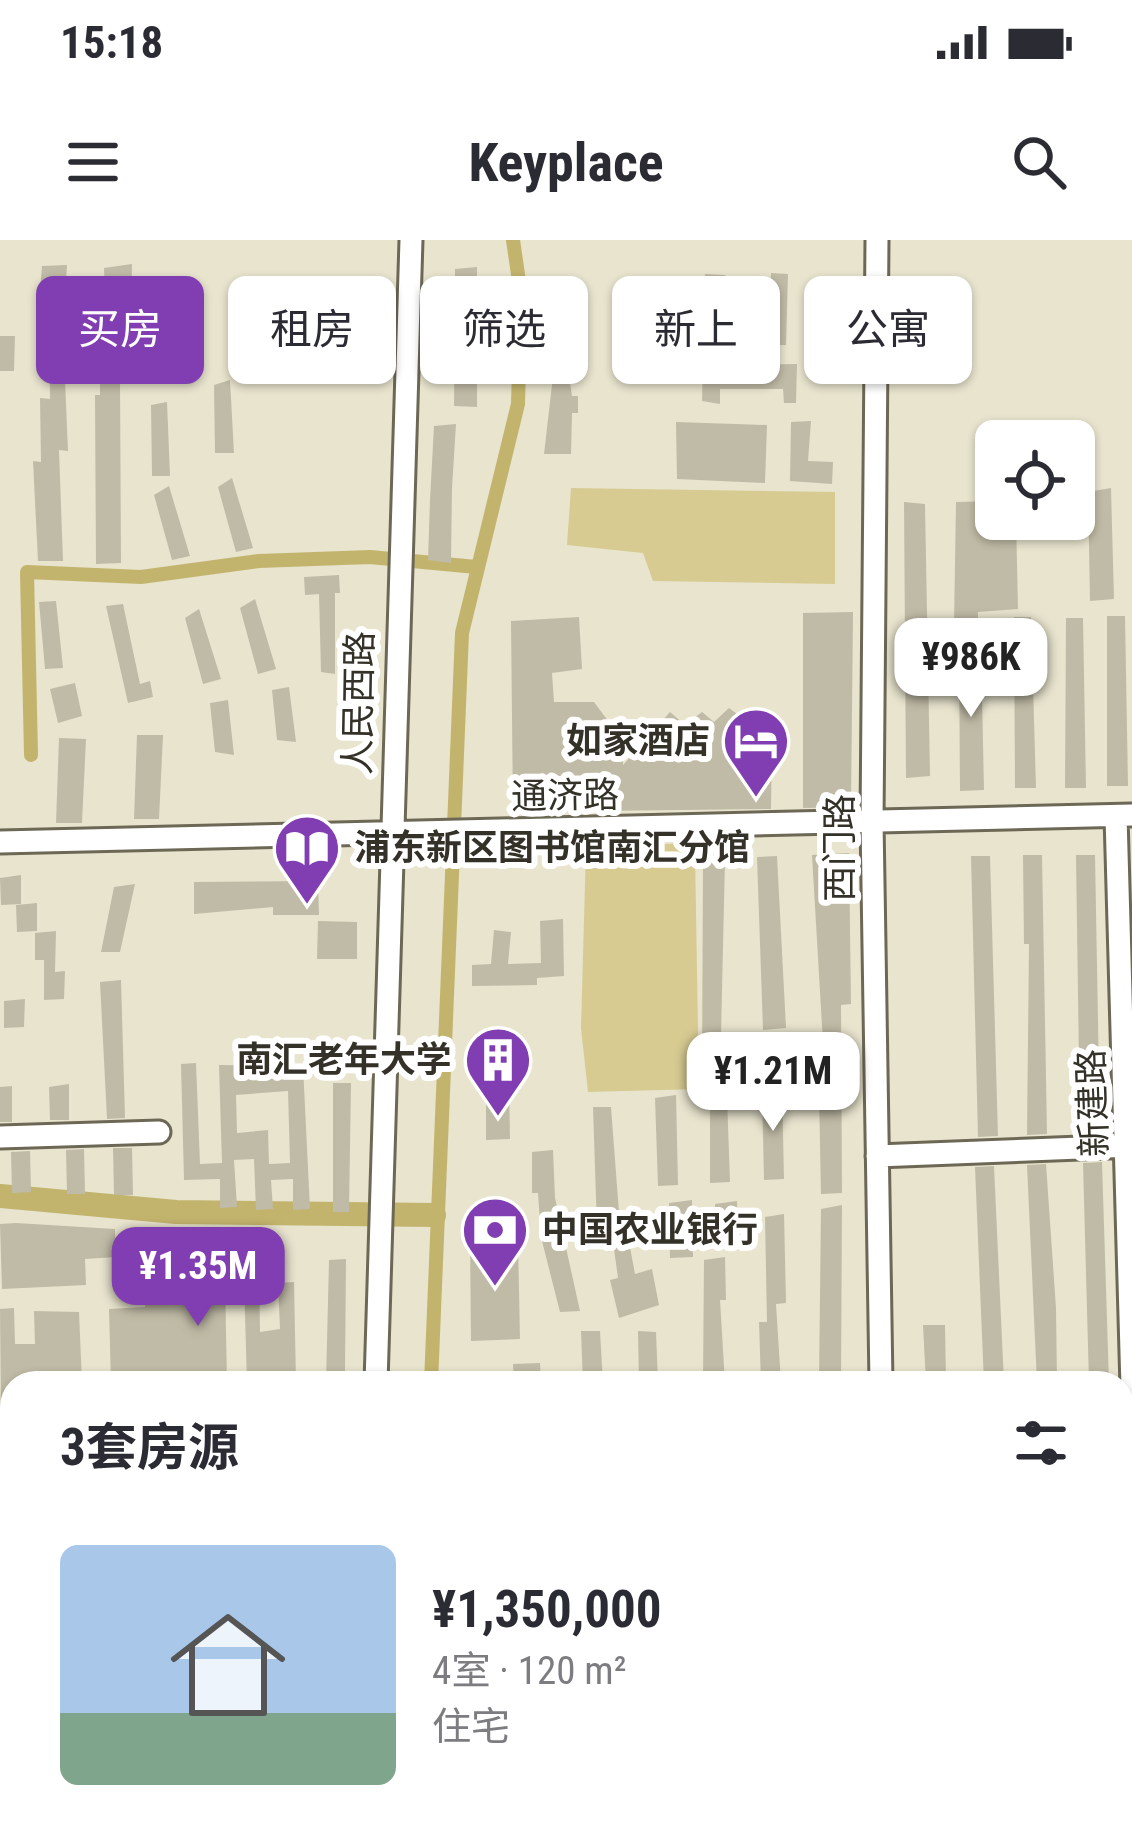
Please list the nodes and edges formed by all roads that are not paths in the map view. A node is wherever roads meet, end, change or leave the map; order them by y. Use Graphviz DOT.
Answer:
graph roads {
  1 [pos="411,240"];
  2 [pos="878,240"];
  3 [pos="1124,816"];
  4 [pos="872,821"];
  5 [pos="394,834"];
  6 [pos="0,842"];
  7 [pos="159,1132"];
  8 [pos="0,1137"];
  9 [pos="1130,1146"];
  10 [pos="877,1156"];
  11 [pos="377,1371"];
  12 [pos="881,1371"];
  13 [pos="1132,1371"];
  1 -- 5 [label="street, 人民西路"];
  2 -- 4 [label="street, 西门路"];
  3 -- 4 [label="street, 通济路"];
  3 -- 9 [label="street, 新建路"];
  4 -- 5 [label="street, 通济路"];
  4 -- 10 [label="street, 西门路"];
  5 -- 6 [label="street, 通济路"];
  5 -- 11 [label="street, 人民西路"];
  7 -- 8 [label="street"];
  9 -- 10 [label="street"];
  9 -- 13 [label="street, 新建路"];
  10 -- 12 [label="street, 西门路"];
}
